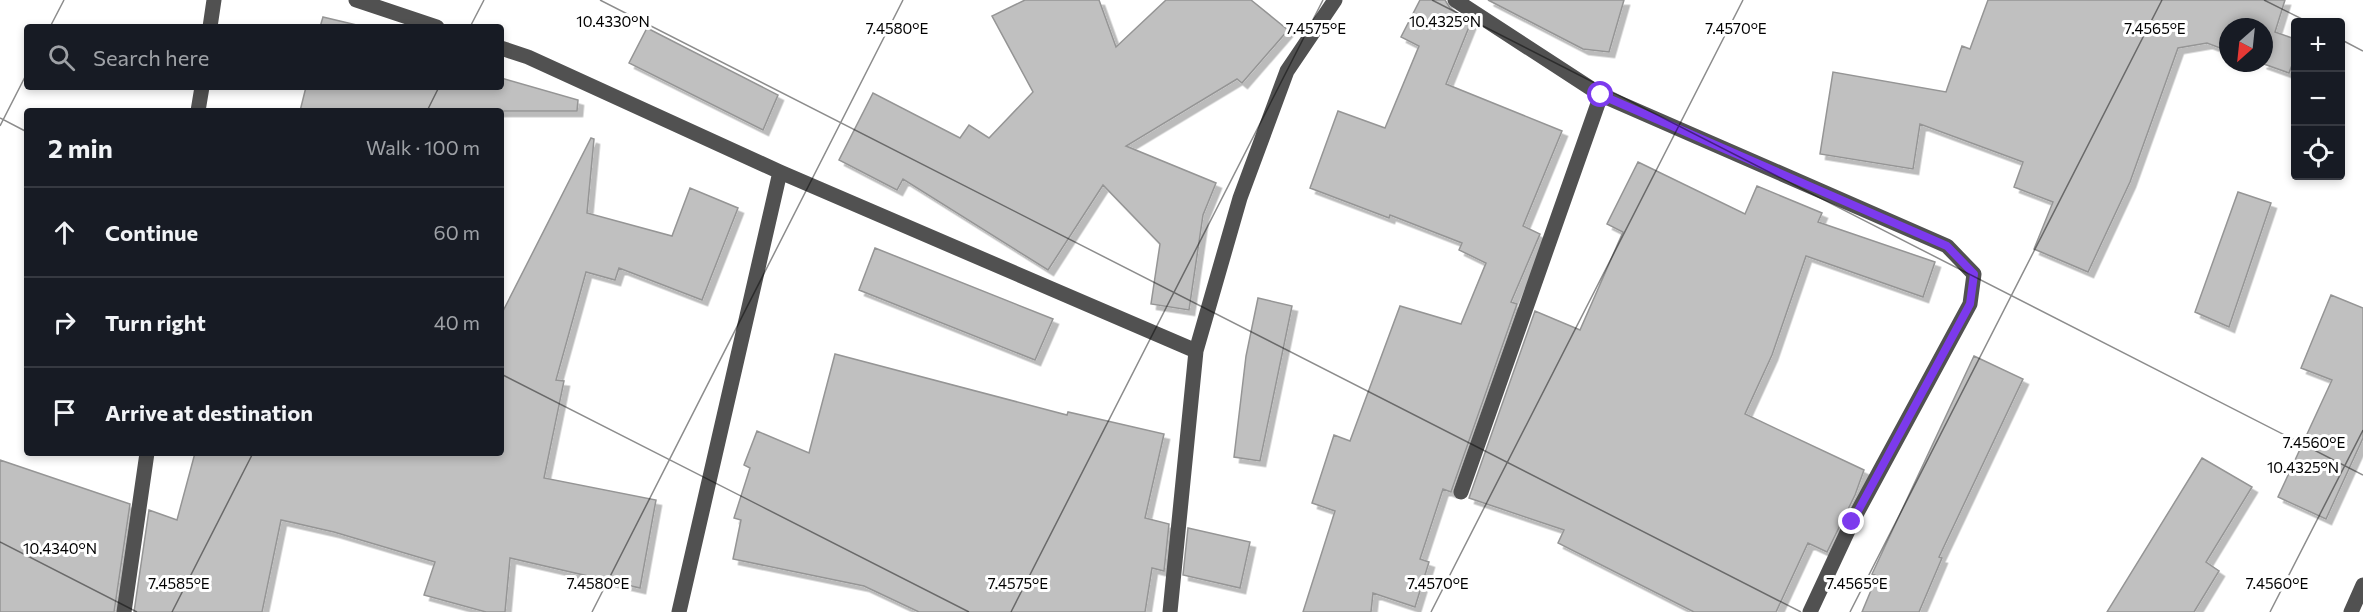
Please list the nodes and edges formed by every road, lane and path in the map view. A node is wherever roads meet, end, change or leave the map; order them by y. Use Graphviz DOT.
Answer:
graph roads {
  1 [pos="214,0"];
  2 [pos="356,0"];
  3 [pos="1335,0"];
  4 [pos="1455,0"];
  5 [pos="210,24"];
  6 [pos="429,24"];
  7 [pos="504,49"];
  8 [pos="201,90"];
  9 [pos="1601,95"];
  10 [pos="198,108"];
  11 [pos="780,172"];
  12 [pos="1196,351"];
  13 [pos="147,456"];
  14 [pos="1461,492"];
  15 [pos="2363,585"];
  16 [pos="124,612"];
  17 [pos="679,612"];
  18 [pos="1170,612"];
  19 [pos="1810,612"];
  20 [pos="2351,612"];
  1 -- 5 [label="street"];
  2 -- 6 [label="street"];
  3 -- 12 [label="street"];
  4 -- 9 [label="street"];
  7 -- 11 [label="street"];
  8 -- 10 [label="street"];
  9 -- 14 [label="street"];
  9 -- 19 [label="street"];
  11 -- 12 [label="street"];
  11 -- 17 [label="street"];
  12 -- 18 [label="street"];
  13 -- 16 [label="street"];
  15 -- 20 [label="street"];
}
